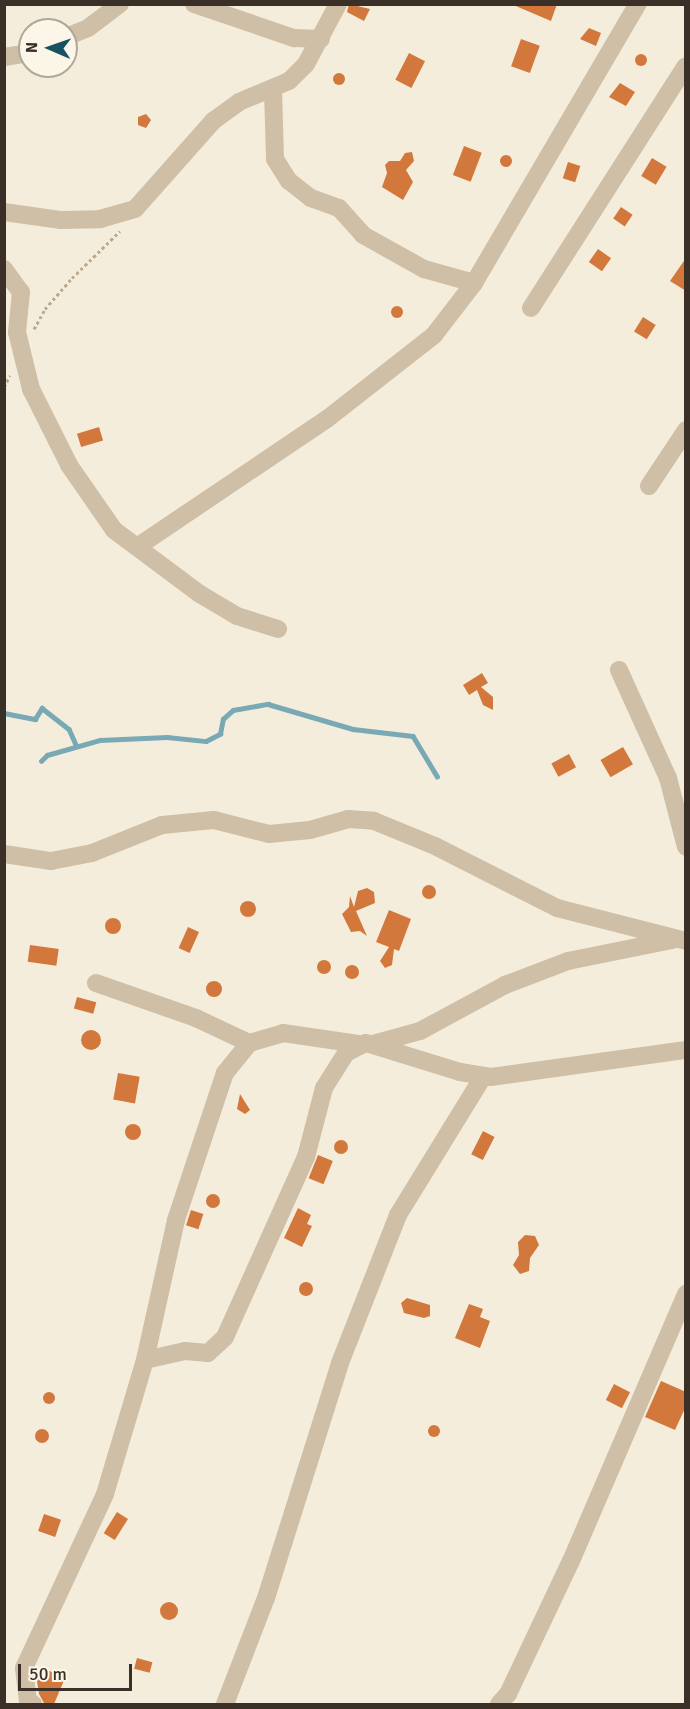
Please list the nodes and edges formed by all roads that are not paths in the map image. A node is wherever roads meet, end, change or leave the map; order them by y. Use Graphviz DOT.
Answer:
graph roads {
  1 [pos="120,4"];
  2 [pos="194,4"];
  3 [pos="338,4"];
  4 [pos="638,4"];
  5 [pos="78,32"];
  6 [pos="321,39"];
  7 [pos="686,66"];
  8 [pos="273,90"];
  9 [pos="4,212"];
  10 [pos="4,269"];
  11 [pos="474,283"];
  12 [pos="531,308"];
  13 [pos="686,430"];
  14 [pos="649,486"];
  15 [pos="137,547"];
  16 [pos="278,629"];
  17 [pos="619,670"];
  18 [pos="686,847"];
  19 [pos="4,854"];
  20 [pos="682,940"];
  21 [pos="96,983"];
  22 [pos="249,1043"];
  23 [pos="366,1044"];
  24 [pos="686,1050"];
  25 [pos="483,1077"];
  26 [pos="686,1294"];
  27 [pos="145,1360"];
  28 [pos="33,1704"];
  29 [pos="225,1704"];
  30 [pos="499,1704"];
  1 -- 5 [label="street"];
  2 -- 6 [label="street"];
  3 -- 6 [label="street"];
  4 -- 11 [label="street"];
  6 -- 8 [label="street"];
  7 -- 12 [label="street"];
  8 -- 9 [label="street"];
  8 -- 11 [label="street"];
  10 -- 15 [label="street"];
  11 -- 15 [label="street"];
  13 -- 14 [label="street"];
  15 -- 16 [label="street"];
  17 -- 18 [label="street"];
  19 -- 20 [label="street"];
  20 -- 23 [label="street"];
  21 -- 22 [label="street"];
  22 -- 23 [label="street"];
  22 -- 27 [label="street"];
  23 -- 25 [label="street"];
  23 -- 27 [label="street"];
  24 -- 25 [label="street"];
  25 -- 29 [label="street"];
  26 -- 30 [label="street"];
  27 -- 28 [label="street"];
}
